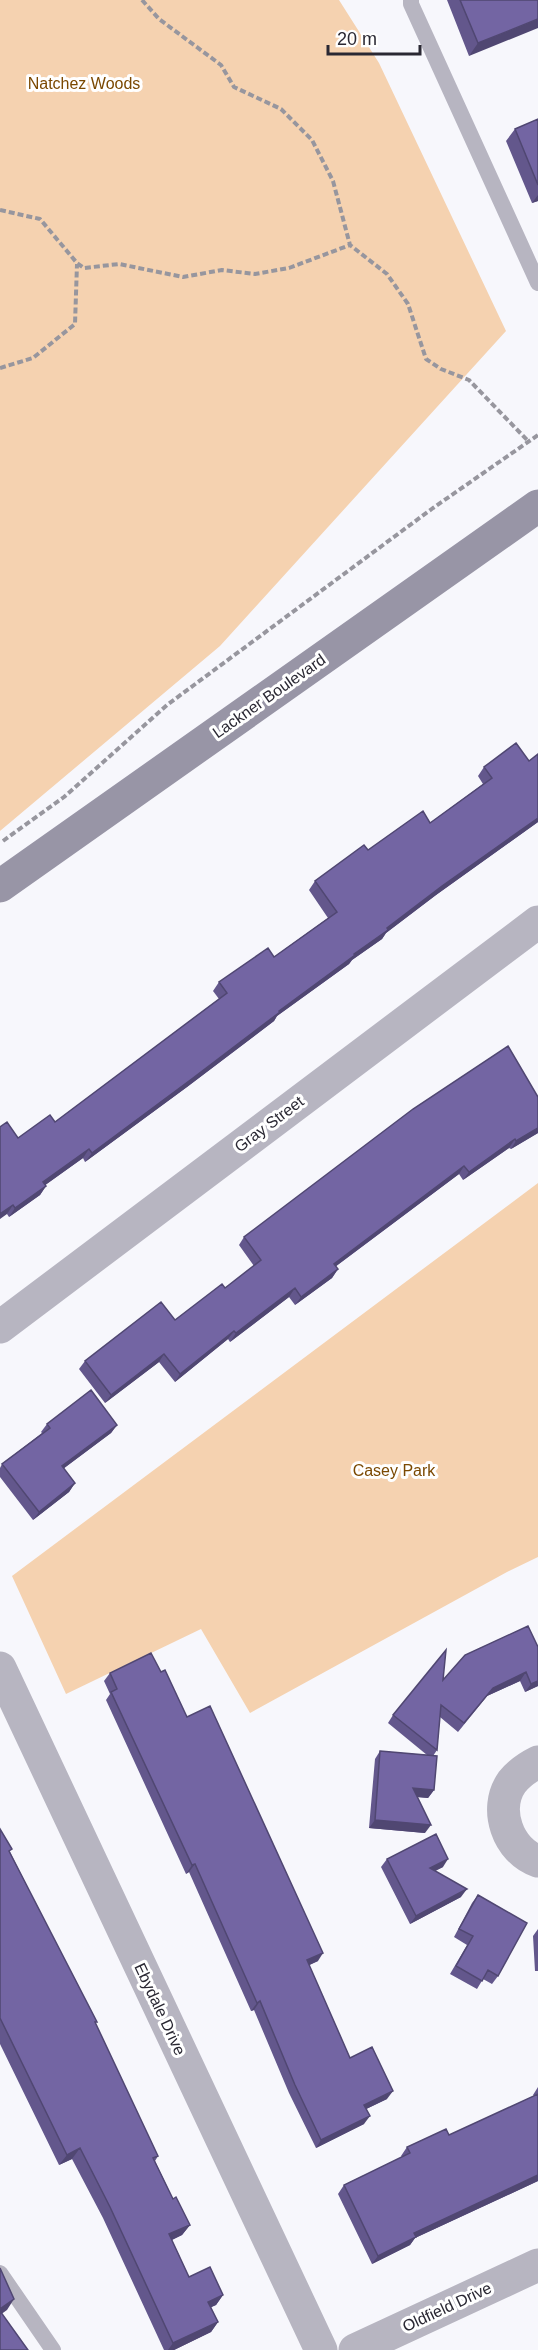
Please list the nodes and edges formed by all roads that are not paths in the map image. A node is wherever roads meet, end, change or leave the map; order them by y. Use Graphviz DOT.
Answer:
graph roads {
  1 [pos="411,0"];
  2 [pos="531,252"];
  3 [pos="538,283"];
  4 [pos="538,507"];
  5 [pos="0,886"];
  6 [pos="536,928"];
  7 [pos="0,1327"];
  8 [pos="0,1668"];
  9 [pos="538,1762"];
  10 [pos="538,1861"];
  11 [pos="538,2265"];
  12 [pos="0,2273"];
  13 [pos="53,2350"];
  14 [pos="321,2350"];
  15 [pos="355,2350"];
  1 -- 2 [label="lane"];
  2 -- 3 [label="lane"];
  4 -- 5 [label="main road, Lackner Boulevard"];
  6 -- 7 [label="street, Gray Street"];
  8 -- 14 [label="street, Ebydale Drive"];
  9 -- 10 [label="street"];
  11 -- 15 [label="street, Oldfield Drive"];
  12 -- 13 [label="lane"];
}
